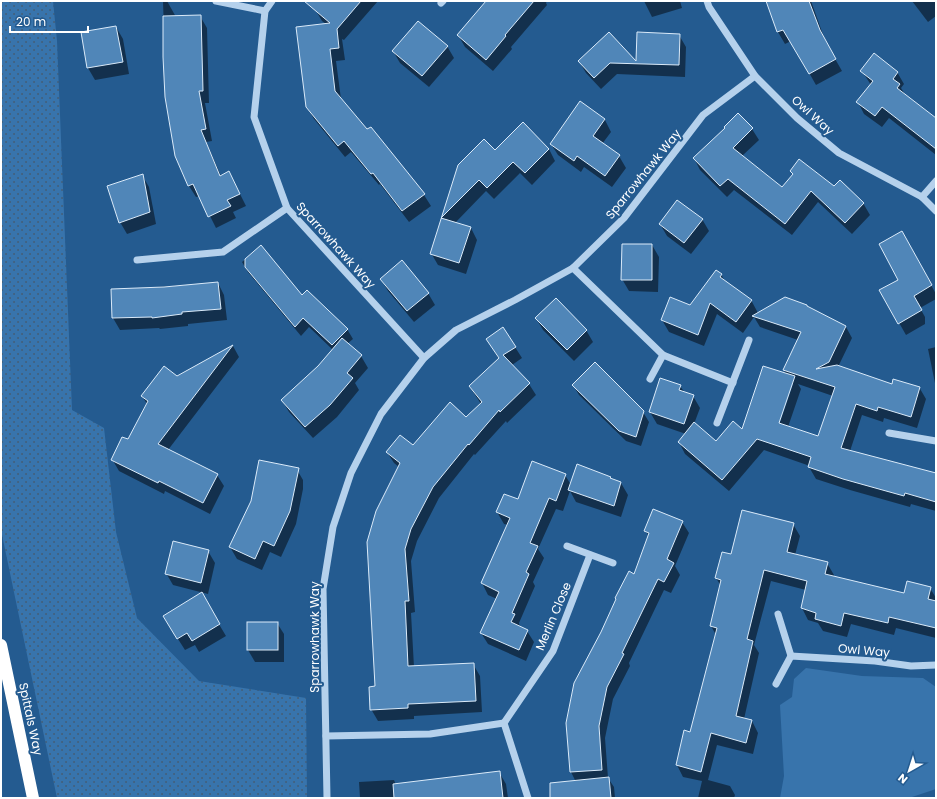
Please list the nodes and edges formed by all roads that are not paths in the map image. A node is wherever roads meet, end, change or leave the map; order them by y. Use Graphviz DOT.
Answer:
graph roads {
  1 [pos="216,1"];
  2 [pos="272,1"];
  3 [pos="707,1"];
  4 [pos="265,11"];
  5 [pos="755,76"];
  6 [pos="936,181"];
  7 [pos="922,196"];
  8 [pos="287,208"];
  9 [pos="936,211"];
  10 [pos="137,260"];
  11 [pos="573,268"];
  12 [pos="749,340"];
  13 [pos="663,355"];
  14 [pos="424,358"];
  15 [pos="650,379"];
  16 [pos="733,382"];
  17 [pos="717,423"];
  18 [pos="889,433"];
  19 [pos="936,441"];
  20 [pos="567,546"];
  21 [pos="590,555"];
  22 [pos="613,563"];
  23 [pos="778,614"];
  24 [pos="1,645"];
  25 [pos="791,656"];
  26 [pos="936,665"];
  27 [pos="776,684"];
  28 [pos="504,723"];
  29 [pos="326,736"];
  30 [pos="33,798"];
  31 [pos="327,798"];
  32 [pos="528,798"];
  1 -- 4 [label="street"];
  2 -- 4 [label="street, Sparrowhawk Way"];
  3 -- 5 [label="street, Owl Way"];
  4 -- 8 [label="street, Sparrowhawk Way"];
  5 -- 7 [label="street, Owl Way"];
  5 -- 11 [label="street, Sparrowhawk Way"];
  6 -- 7 [label="street"];
  7 -- 9 [label="street, Owl Way"];
  8 -- 10 [label="street"];
  8 -- 14 [label="street, Sparrowhawk Way"];
  11 -- 13 [label="street"];
  11 -- 14 [label="street, Sparrowhawk Way"];
  12 -- 16 [label="street"];
  13 -- 15 [label="street"];
  13 -- 16 [label="street"];
  14 -- 29 [label="street, Sparrowhawk Way"];
  16 -- 17 [label="street"];
  18 -- 19 [label="street"];
  20 -- 21 [label="street"];
  21 -- 22 [label="street"];
  21 -- 28 [label="street, Merlin Close"];
  23 -- 25 [label="street"];
  24 -- 30 [label="highway, Spittals Way"];
  25 -- 26 [label="street, Owl Way"];
  25 -- 27 [label="street"];
  28 -- 29 [label="street"];
  28 -- 32 [label="street"];
  29 -- 31 [label="street, Sparrowhawk Way"];
}
